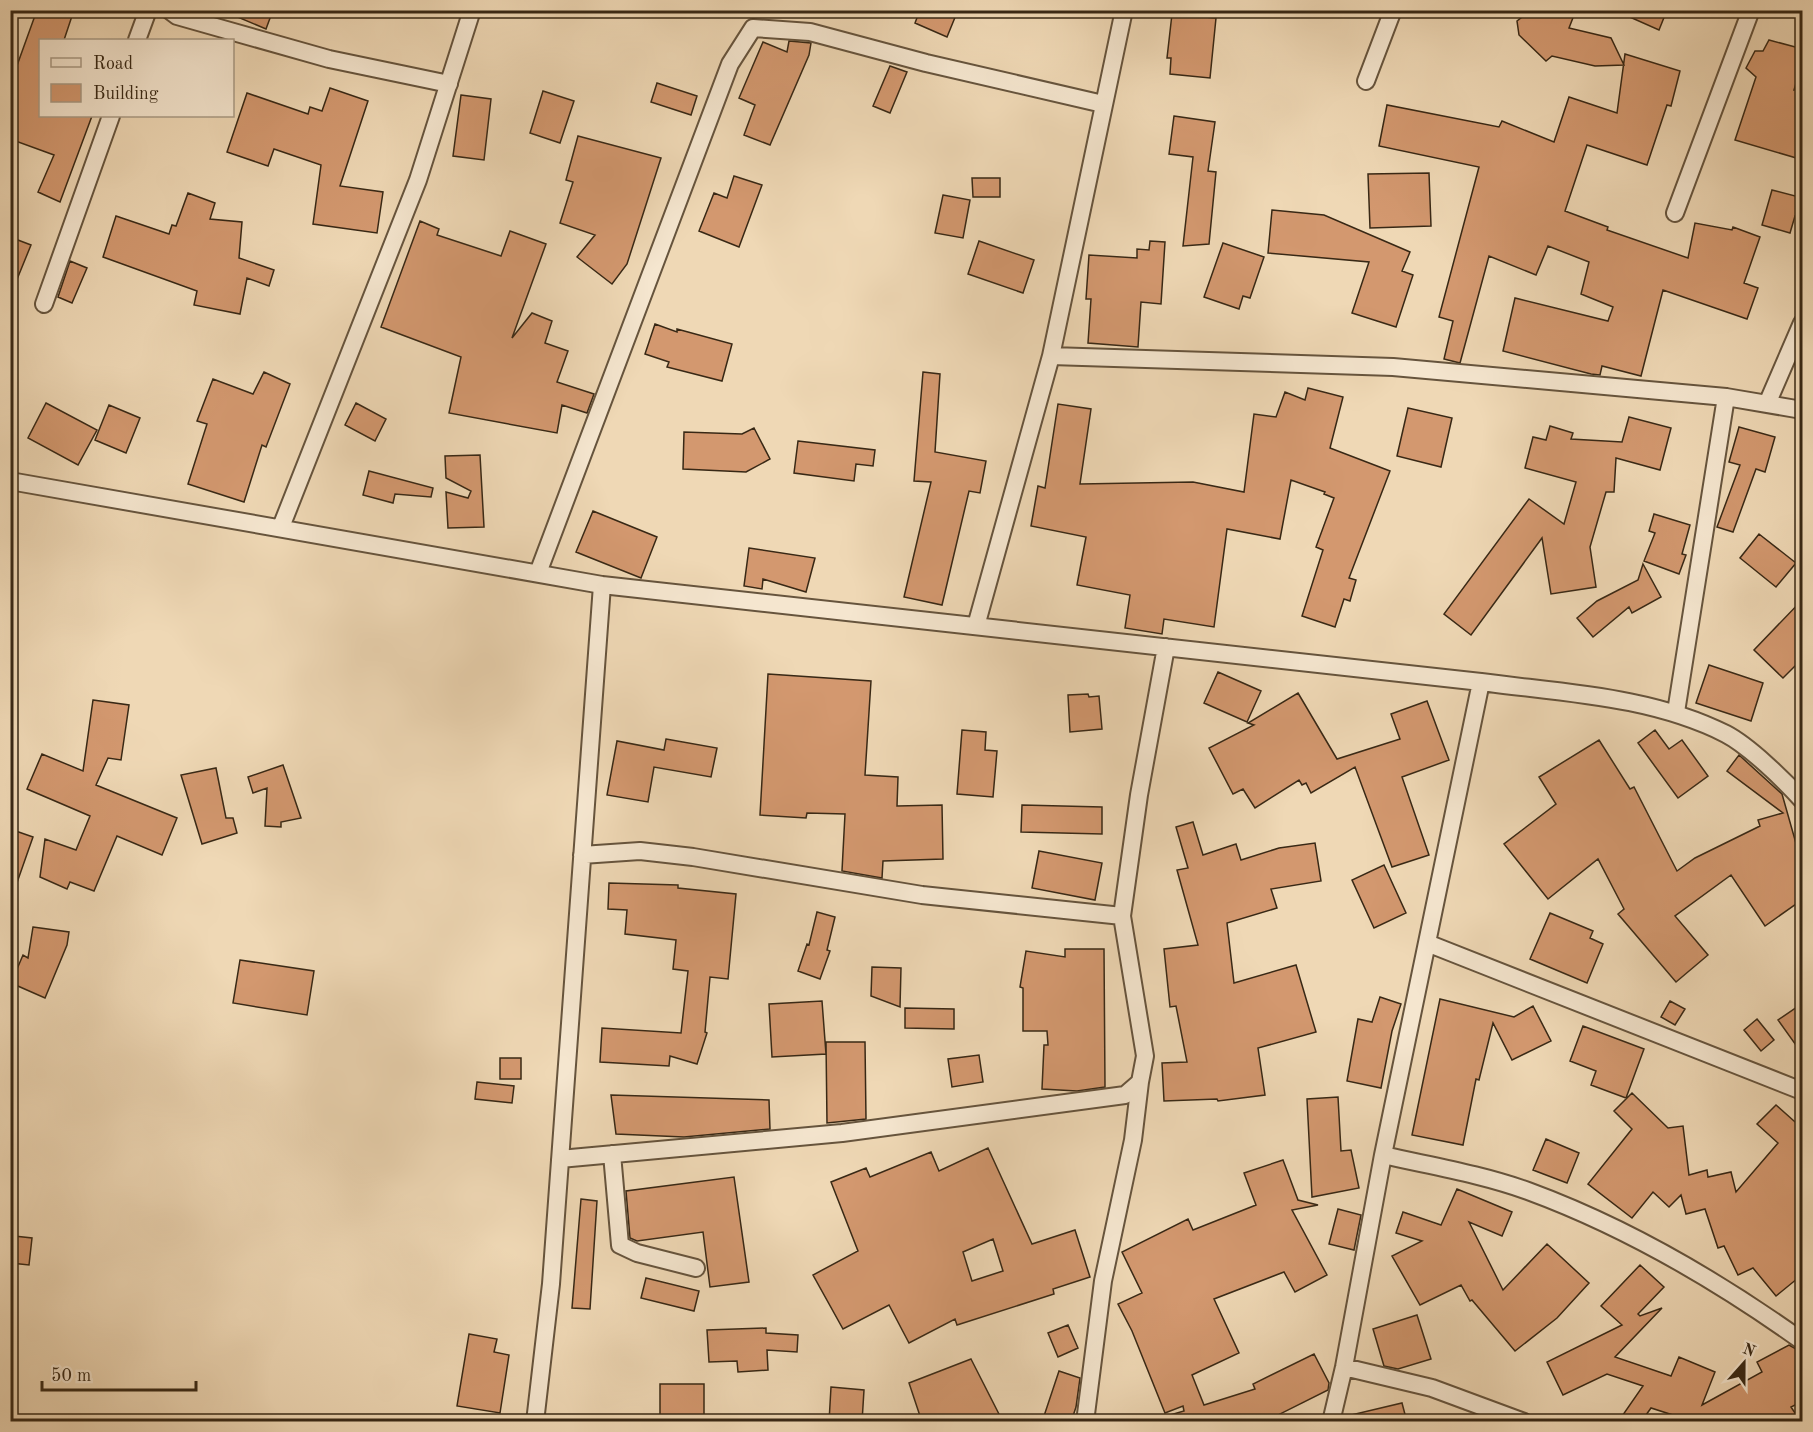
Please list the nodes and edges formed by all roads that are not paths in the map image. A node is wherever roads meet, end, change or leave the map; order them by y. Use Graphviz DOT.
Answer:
graph roads {
  1 [pos="148,10"];
  2 [pos="169,10"];
  3 [pos="472,10"];
  4 [pos="1124,10"];
  5 [pos="1393,10"];
  6 [pos="1750,10"];
  7 [pos="138,39"];
  8 [pos="1366,81"];
  9 [pos="449,84"];
  10 [pos="1103,104"];
  11 [pos="111,117"];
  12 [pos="1675,213"];
  13 [pos="44,304"];
  14 [pos="1803,323"];
  15 [pos="1051,356"];
  16 [pos="1726,397"];
  17 [pos="1767,404"];
  18 [pos="1803,410"];
  19 [pos="10,481"];
  20 [pos="281,527"];
  21 [pos="538,573"];
  22 [pos="602,585"];
  23 [pos="976,626"];
  24 [pos="1166,647"];
  25 [pos="1481,682"];
  26 [pos="1676,712"];
  27 [pos="1796,782"];
  28 [pos="1803,800"];
  29 [pos="582,855"];
  30 [pos="1122,916"];
  31 [pos="1427,942"];
  32 [pos="1140,1082"];
  33 [pos="1803,1091"];
  34 [pos="612,1154"];
  35 [pos="1383,1155"];
  36 [pos="560,1159"];
  37 [pos="696,1268"];
  38 [pos="1803,1341"];
  39 [pos="1344,1366"];
  40 [pos="535,1422"];
  41 [pos="1085,1422"];
  42 [pos="1331,1422"];
  43 [pos="1524,1422"];
  1 -- 7 [label="street"];
  2 -- 9 [label="street"];
  3 -- 9 [label="street"];
  4 -- 10 [label="street"];
  5 -- 8 [label="street"];
  6 -- 12 [label="street"];
  9 -- 20 [label="street"];
  10 -- 15 [label="street"];
  10 -- 21 [label="street"];
  11 -- 13 [label="street"];
  14 -- 17 [label="street"];
  15 -- 16 [label="street"];
  15 -- 23 [label="street"];
  16 -- 17 [label="street"];
  16 -- 26 [label="street"];
  17 -- 18 [label="street"];
  19 -- 20 [label="street"];
  20 -- 21 [label="street"];
  21 -- 22 [label="street"];
  22 -- 23 [label="street"];
  22 -- 29 [label="street"];
  23 -- 24 [label="street"];
  24 -- 25 [label="street"];
  24 -- 30 [label="street"];
  25 -- 26 [label="street"];
  25 -- 31 [label="street"];
  26 -- 27 [label="street"];
  27 -- 28 [label="street"];
  29 -- 30 [label="street"];
  29 -- 36 [label="street"];
  30 -- 32 [label="street"];
  31 -- 33 [label="street"];
  31 -- 35 [label="street"];
  32 -- 34 [label="street"];
  32 -- 41 [label="street"];
  34 -- 36 [label="street"];
  34 -- 37 [label="street"];
  35 -- 38 [label="street"];
  35 -- 39 [label="street"];
  36 -- 40 [label="street"];
  39 -- 42 [label="street"];
  39 -- 43 [label="street"];
}
